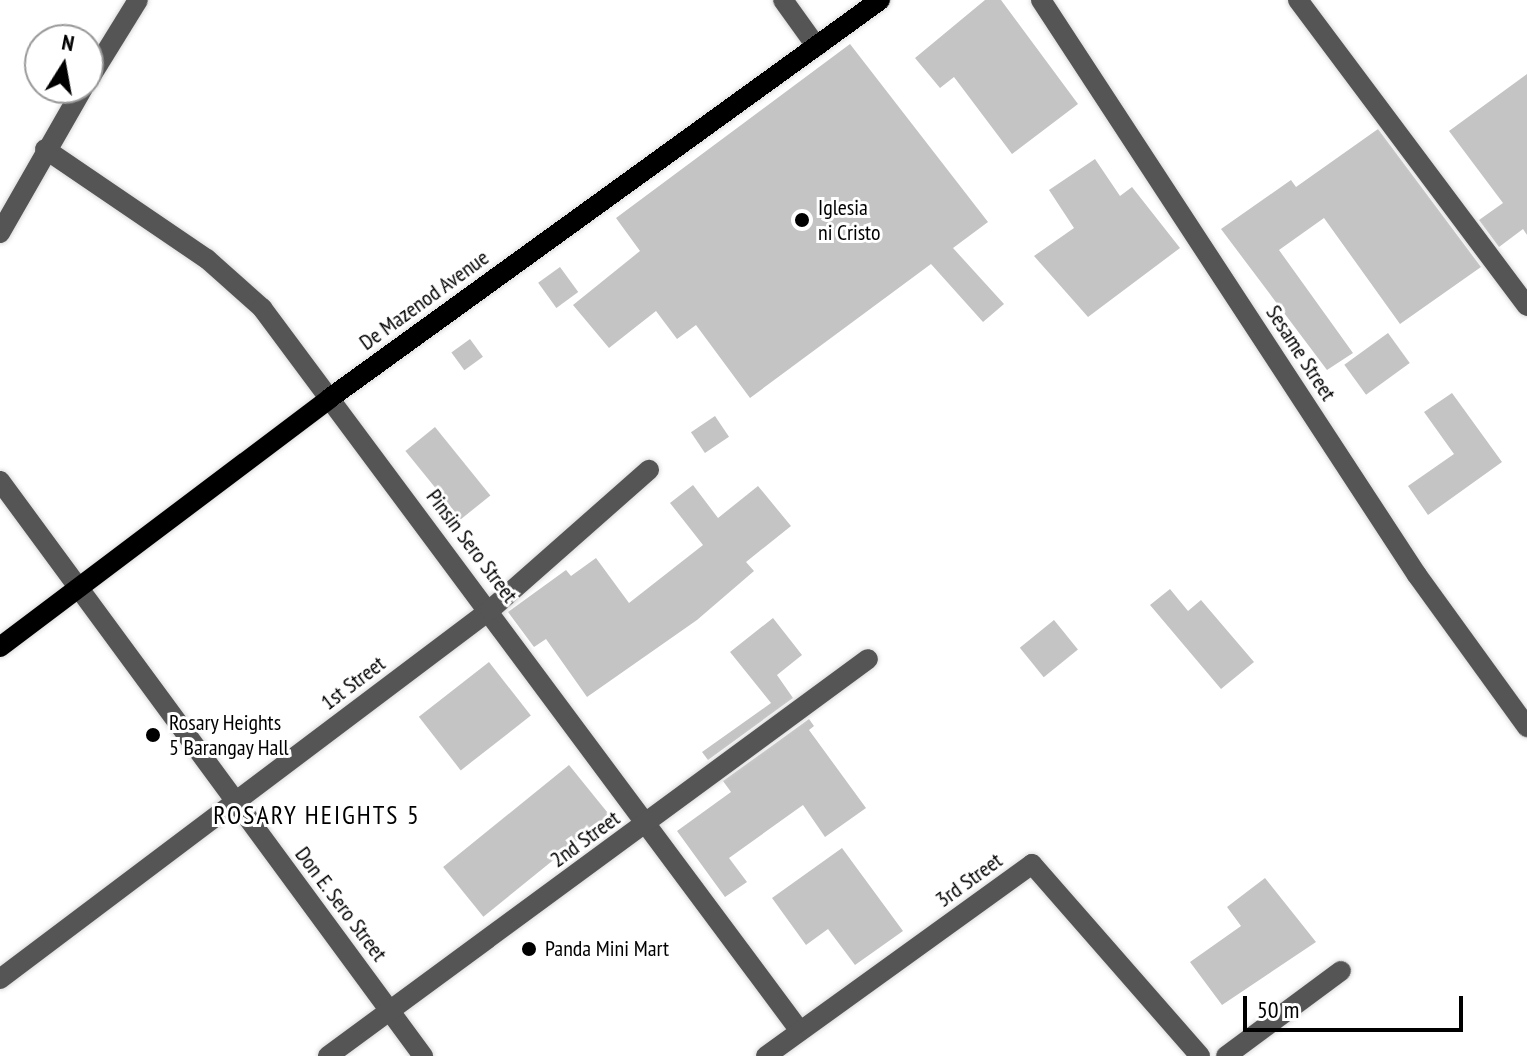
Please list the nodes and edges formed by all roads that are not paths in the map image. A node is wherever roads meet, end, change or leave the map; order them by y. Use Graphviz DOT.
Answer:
graph roads {
  1 [pos="138,0"];
  2 [pos="783,0"];
  3 [pos="880,0"];
  4 [pos="1041,0"];
  5 [pos="1298,0"];
  6 [pos="816,46"];
  7 [pos="104,55"];
  8 [pos="73,104"];
  9 [pos="45,149"];
  10 [pos="0,233"];
  11 [pos="1527,306"];
  12 [pos="330,398"];
  13 [pos="649,470"];
  14 [pos="0,481"];
  15 [pos="78,588"];
  16 [pos="490,610"];
  17 [pos="0,647"];
  18 [pos="868,659"];
  19 [pos="1527,727"];
  20 [pos="235,802"];
  21 [pos="650,822"];
  22 [pos="1341,971"];
  23 [pos="0,979"];
  24 [pos="390,1010"];
  25 [pos="800,1031"];
  26 [pos="328,1056"];
  27 [pos="423,1056"];
  28 [pos="766,1056"];
  29 [pos="1200,1056"];
  30 [pos="1226,1056"];
  1 -- 7 [label="street"];
  2 -- 6 [label="street"];
  3 -- 6 [label="main road, De Mazenod Avenue"];
  4 -- 19 [label="street, Sesame Street"];
  5 -- 11 [label="street"];
  6 -- 12 [label="main road, De Mazenod Avenue"];
  8 -- 9 [label="street"];
  9 -- 10 [label="street"];
  9 -- 12 [label="street, Pinsin Sero Street"];
  12 -- 15 [label="main road, De Mazenod Avenue"];
  12 -- 16 [label="street, Pinsin Sero Street"];
  13 -- 16 [label="street, 1st Street"];
  14 -- 15 [label="street, Don E. Sero Street"];
  15 -- 17 [label="main road, De Mazenod Avenue"];
  15 -- 20 [label="street, Don E. Sero Street"];
  16 -- 20 [label="street, 1st Street"];
  16 -- 21 [label="street, Pinsin Sero Street"];
  18 -- 21 [label="street, 2nd Street"];
  20 -- 23 [label="street, 1st Street"];
  20 -- 24 [label="street, Don E. Sero Street"];
  21 -- 24 [label="street, 2nd Street"];
  21 -- 25 [label="street, Pinsin Sero Street"];
  22 -- 30 [label="street"];
  24 -- 26 [label="street, 2nd Street"];
  24 -- 27 [label="street, Don E. Sero Street"];
  25 -- 28 [label="street, 3rd Street"];
  25 -- 29 [label="street, 3rd Street"];
}
